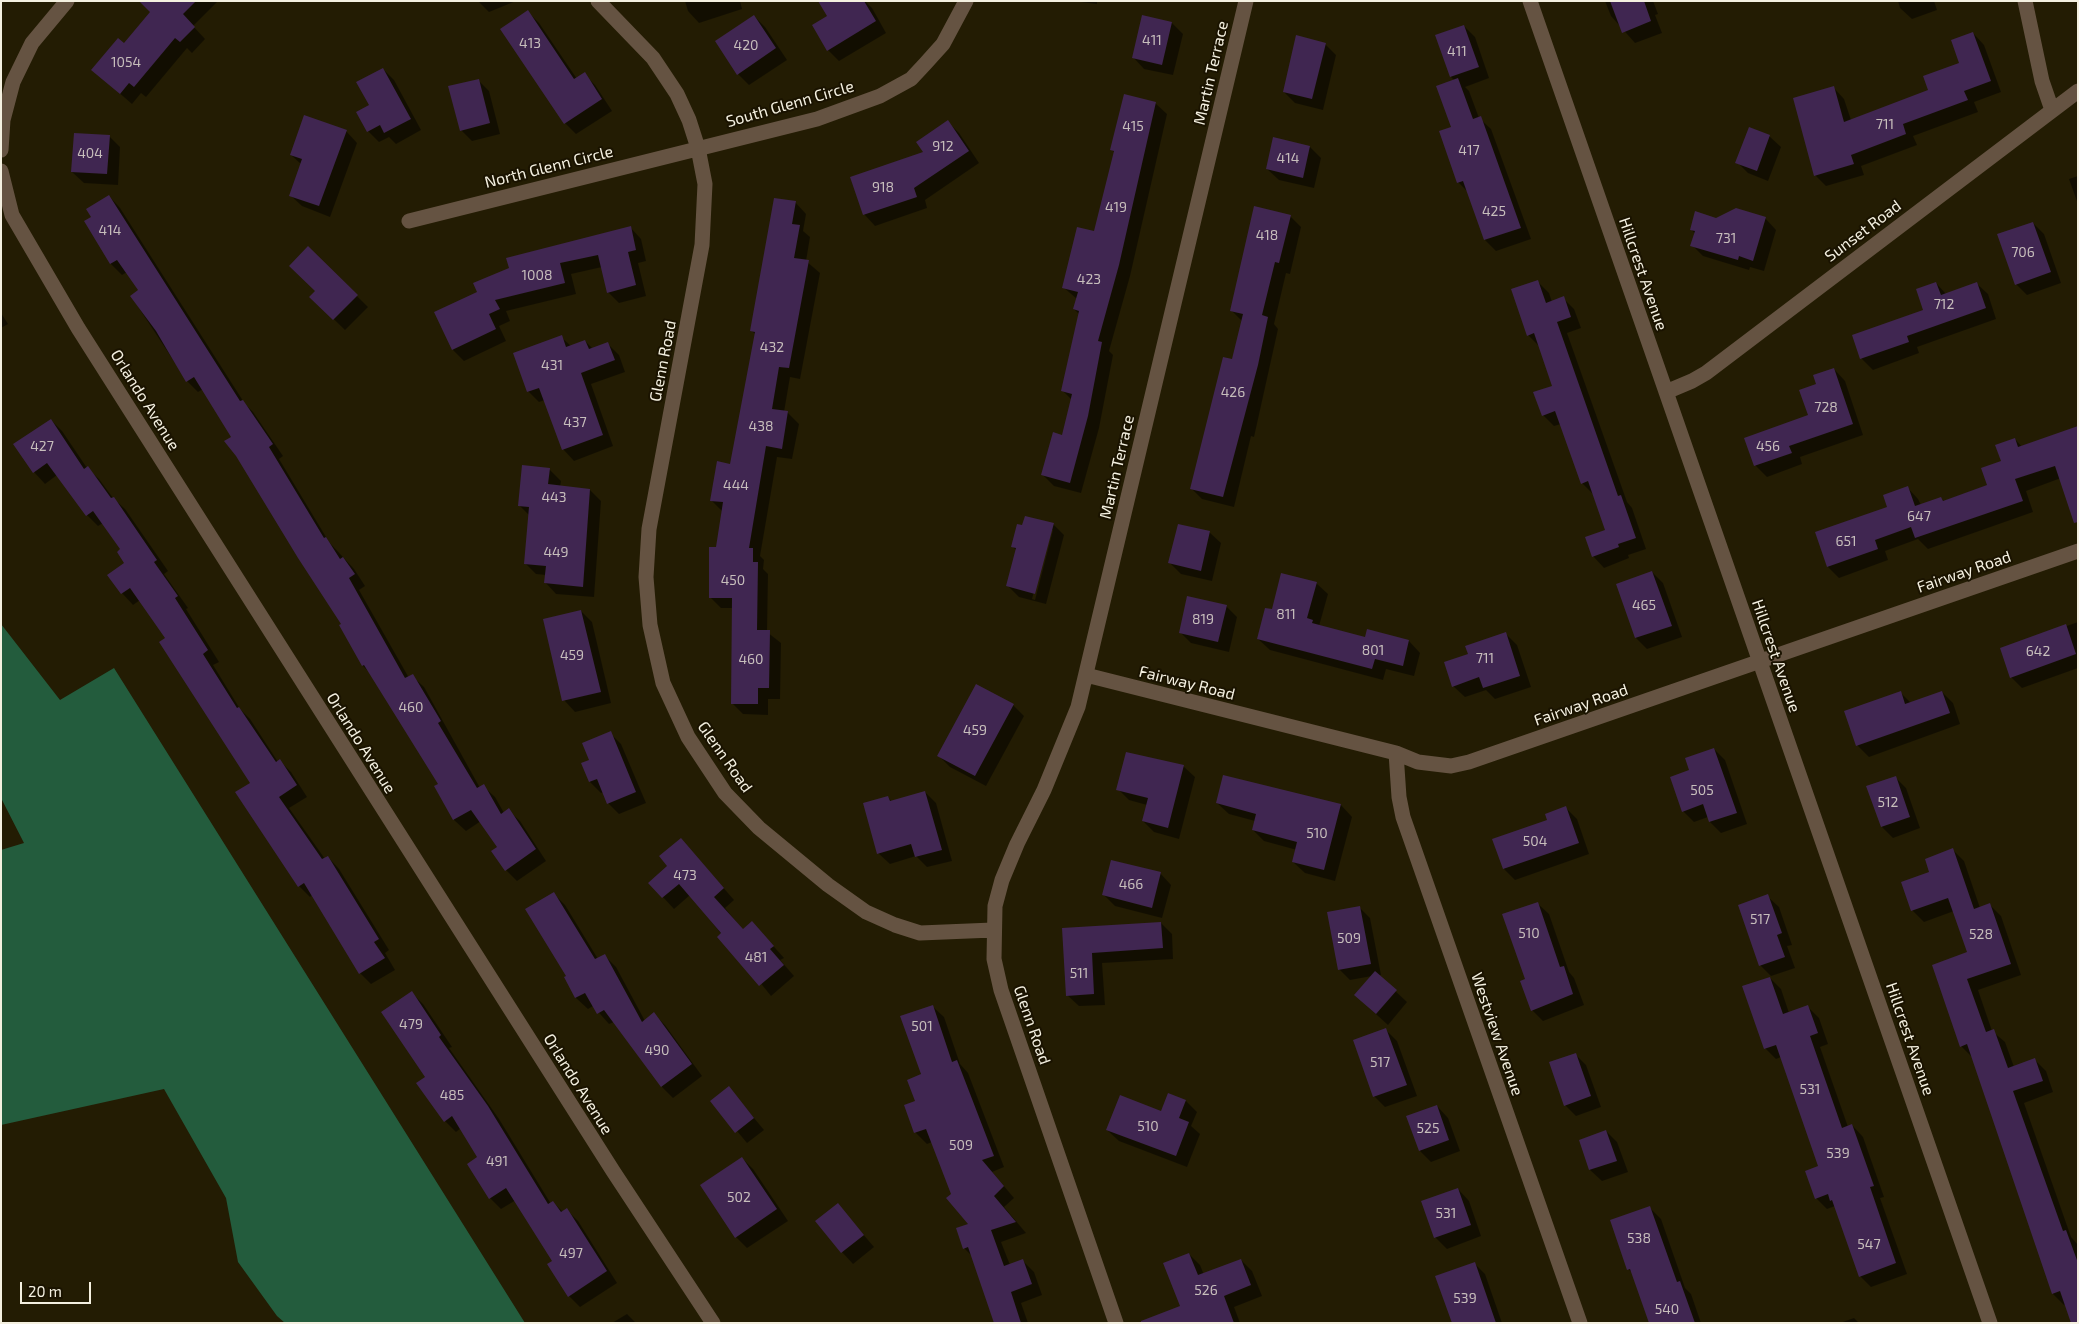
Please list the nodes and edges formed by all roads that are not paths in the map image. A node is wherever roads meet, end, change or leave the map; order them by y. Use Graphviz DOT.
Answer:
graph roads {
  1 [pos="67,1"];
  2 [pos="598,1"];
  3 [pos="966,1"];
  4 [pos="1246,1"];
  5 [pos="1530,1"];
  6 [pos="2024,1"];
  7 [pos="2078,91"];
  8 [pos="2052,110"];
  9 [pos="698,148"];
  10 [pos="1,150"];
  11 [pos="1,171"];
  12 [pos="409,221"];
  13 [pos="1666,392"];
  14 [pos="2078,551"];
  15 [pos="1760,662"];
  16 [pos="1086,676"];
  17 [pos="1396,753"];
  18 [pos="994,930"];
  19 [pos="713,1323"];
  20 [pos="1116,1323"];
  21 [pos="1580,1323"];
  22 [pos="1990,1323"];
  1 -- 10 [label="street"];
  2 -- 9 [label="street, Glenn Road"];
  3 -- 9 [label="street, South Glenn Circle"];
  4 -- 16 [label="street, Martin Terrace"];
  5 -- 13 [label="street, Hillcrest Avenue"];
  6 -- 8 [label="street"];
  7 -- 8 [label="street, Sunset Road"];
  8 -- 13 [label="street, Sunset Road"];
  9 -- 12 [label="street, North Glenn Circle"];
  9 -- 18 [label="street, Glenn Road"];
  11 -- 19 [label="street, Orlando Avenue"];
  13 -- 15 [label="street, Hillcrest Avenue"];
  14 -- 15 [label="street, Fairway Road"];
  15 -- 17 [label="street, Fairway Road"];
  15 -- 22 [label="street, Hillcrest Avenue"];
  16 -- 17 [label="street, Fairway Road"];
  16 -- 18 [label="street, Martin Terrace"];
  17 -- 21 [label="street, Westview Avenue"];
  18 -- 20 [label="street, Glenn Road"];
}
